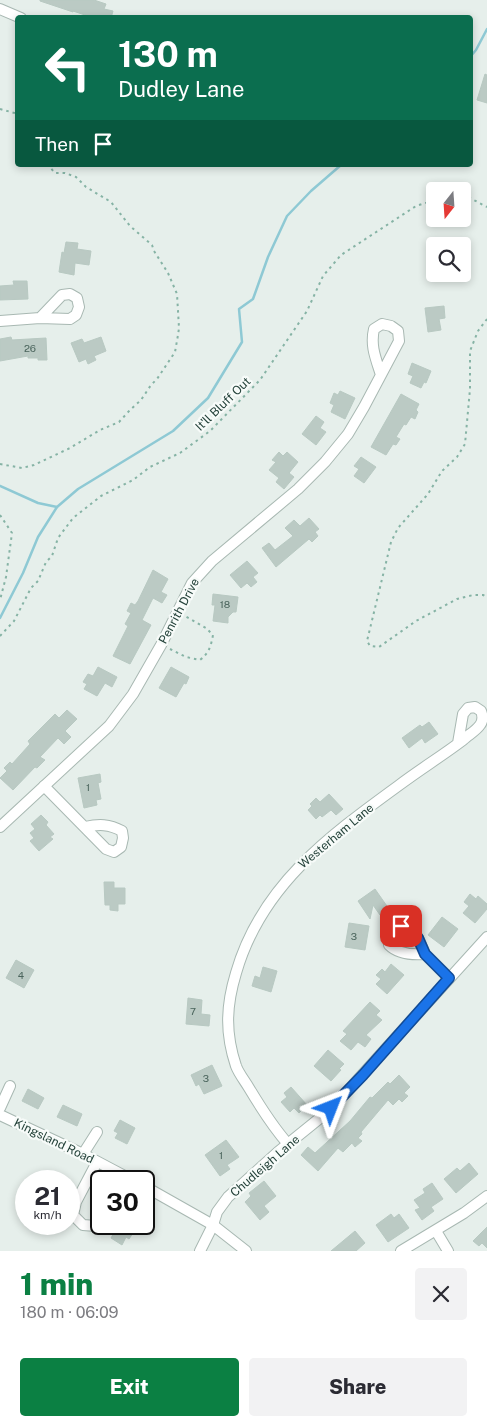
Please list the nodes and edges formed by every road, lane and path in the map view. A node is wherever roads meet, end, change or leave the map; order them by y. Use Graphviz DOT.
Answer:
graph roads {
  1 [pos="0,10"];
  2 [pos="15,16"];
  3 [pos="0,109"];
  4 [pos="15,113"];
  5 [pos="50,167"];
  6 [pos="471,199"];
  7 [pos="426,203"];
  8 [pos="487,207"];
  9 [pos="40,318"];
  10 [pos="487,319"];
  11 [pos="0,321"];
  12 [pos="381,376"];
  13 [pos="0,464"];
  14 [pos="0,515"];
  15 [pos="487,597"];
  16 [pos="0,600"];
  17 [pos="177,612"];
  18 [pos="0,636"];
  19 [pos="161,645"];
  20 [pos="458,744"];
  21 [pos="44,786"];
  22 [pos="0,827"];
  23 [pos="85,827"];
  24 [pos="487,937"];
  25 [pos="425,954"];
  26 [pos="449,978"];
  27 [pos="10,1086"];
  28 [pos="0,1108"];
  29 [pos="4,1116"];
  30 [pos="0,1128"];
  31 [pos="97,1132"];
  32 [pos="288,1144"];
  33 [pos="84,1154"];
  34 [pos="97,1162"];
  35 [pos="93,1170"];
  36 [pos="109,1170"];
  37 [pos="90,1175"];
  38 [pos="155,1192"];
  39 [pos="487,1196"];
  40 [pos="213,1224"];
  41 [pos="90,1226"];
  42 [pos="436,1231"];
  43 [pos="200,1251"];
  44 [pos="246,1251"];
  45 [pos="401,1251"];
  46 [pos="448,1251"];
  1 -- 2 [label="street"];
  3 -- 4 [label="path"];
  5 -- 13 [label="path"];
  6 -- 8 [label="path"];
  7 -- 18 [label="path, It'll Bluff Out"];
  9 -- 11 [label="street"];
  10 -- 15 [label="path"];
  12 -- 17 [label="street, Penrith Drive"];
  14 -- 16 [label="path"];
  17 -- 19 [label="street, Penrith Drive"];
  17 -- 19 [label="path"];
  19 -- 21 [label="street, Penrith Drive"];
  20 -- 32 [label="street, Westerham Lane"];
  21 -- 22 [label="street, Penrith Drive"];
  21 -- 23 [label="street"];
  24 -- 26 [label="street, Chudleigh Lane"];
  25 -- 26 [label="street"];
  26 -- 32 [label="street, Chudleigh Lane"];
  27 -- 28 [label="street"];
  29 -- 30 [label="street"];
  29 -- 33 [label="street, Kingsland Road"];
  31 -- 33 [label="street"];
  32 -- 40 [label="street, Chudleigh Lane"];
  33 -- 34 [label="street, Kingsland Road"];
  34 -- 35 [label="street"];
  34 -- 36 [label="street, Kingsland Road"];
  37 -- 41 [label="street"];
  38 -- 40 [label="street"];
  39 -- 42 [label="street"];
  40 -- 43 [label="street, Chudleigh Lane"];
  40 -- 44 [label="street"];
  42 -- 45 [label="street"];
  42 -- 46 [label="street"];
}
